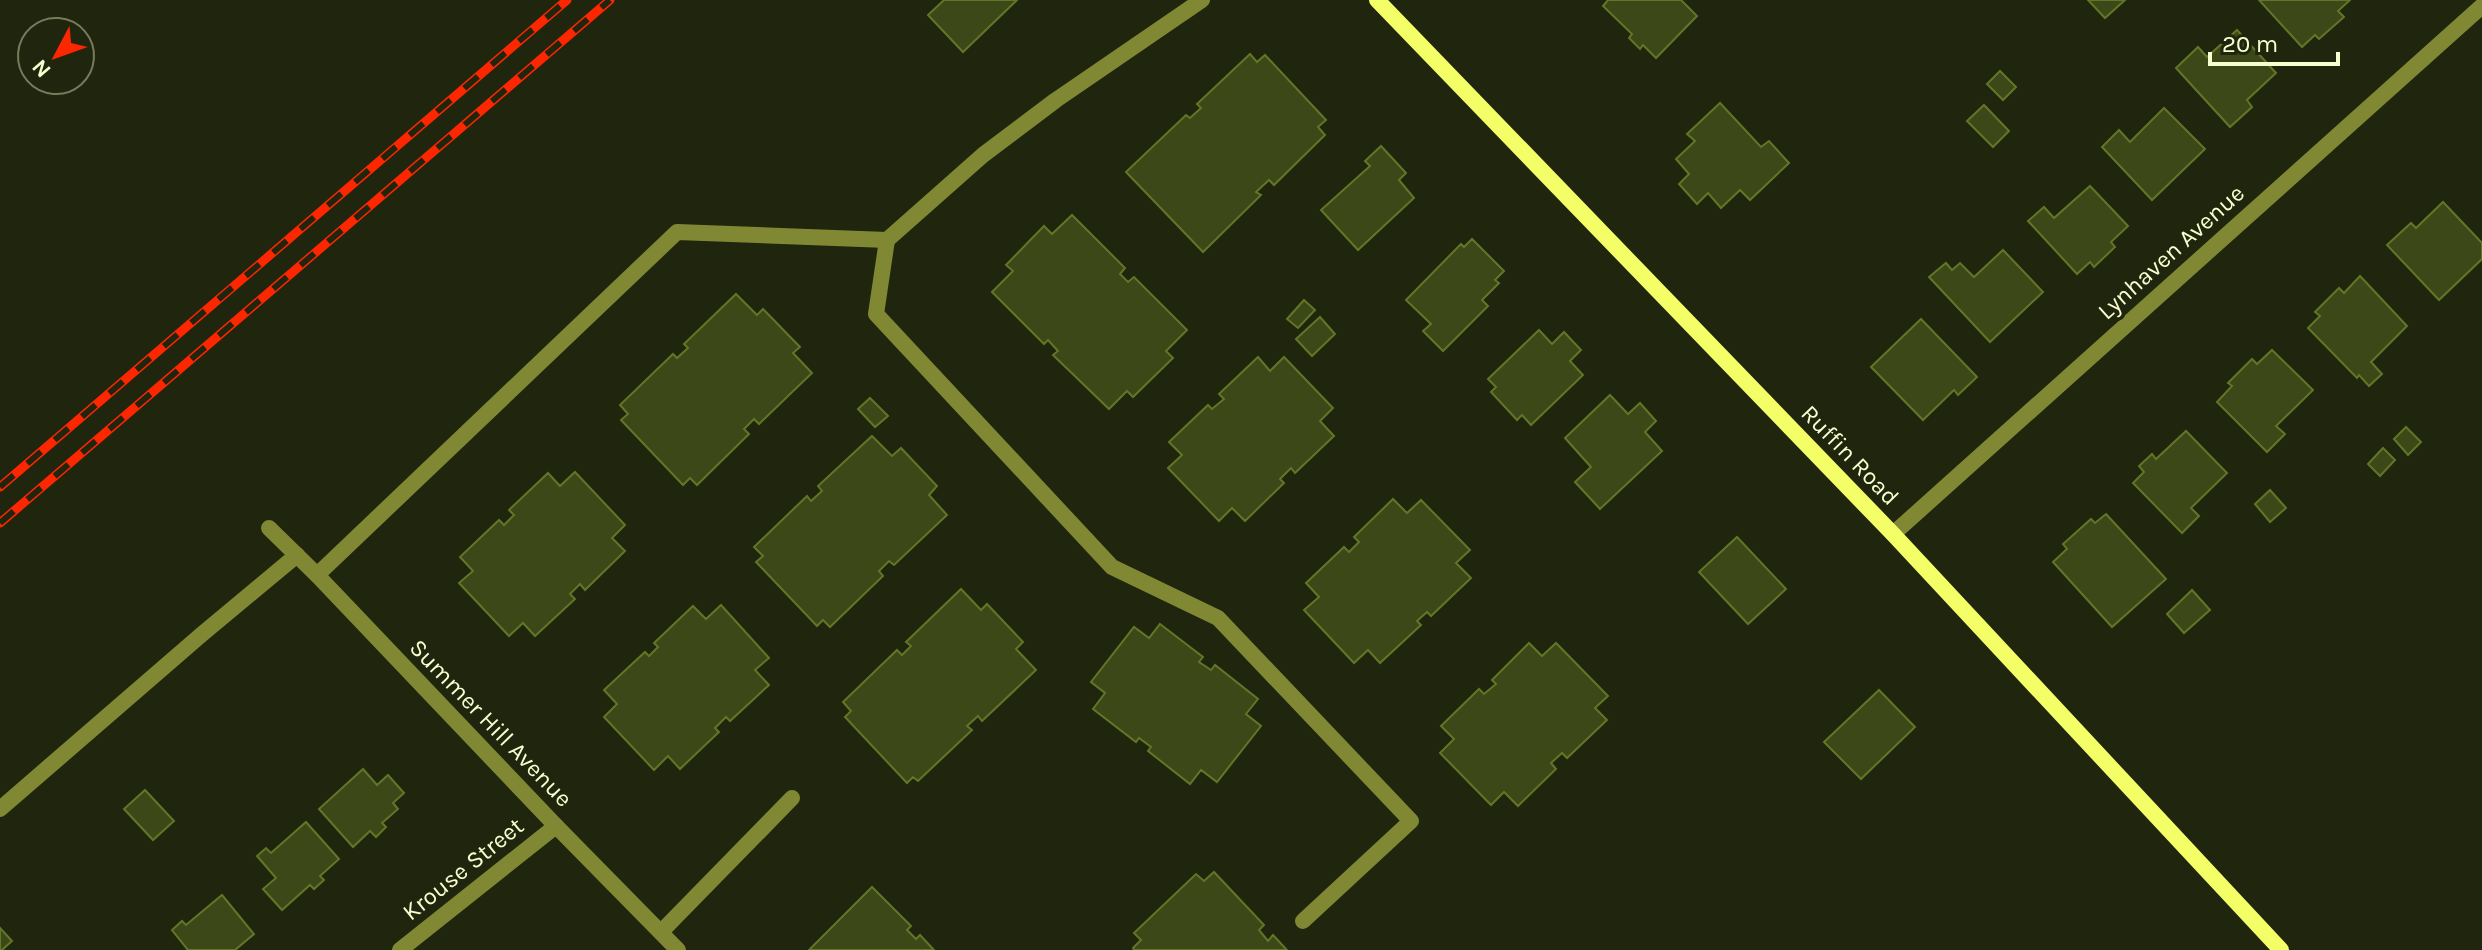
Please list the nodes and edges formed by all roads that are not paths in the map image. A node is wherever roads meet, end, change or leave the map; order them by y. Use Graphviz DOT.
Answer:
graph roads {
  1 [pos="1202,0"];
  2 [pos="1377,0"];
  3 [pos="2482,6"];
  4 [pos="887,240"];
  5 [pos="269,528"];
  6 [pos="1893,534"];
  7 [pos="297,555"];
  8 [pos="317,575"];
  9 [pos="792,798"];
  10 [pos="0,809"];
  11 [pos="556,826"];
  12 [pos="1303,921"];
  13 [pos="661,932"];
  14 [pos="400,950"];
  15 [pos="678,950"];
  16 [pos="2281,950"];
  1 -- 4 [label="street"];
  2 -- 6 [label="street, Ruffin Road"];
  3 -- 6 [label="street, Lynhaven Avenue"];
  4 -- 8 [label="street"];
  4 -- 12 [label="street"];
  5 -- 7 [label="street, Summer Hill Avenue"];
  6 -- 16 [label="street, Ruffin Road"];
  7 -- 8 [label="street, Summer Hill Avenue"];
  7 -- 10 [label="street"];
  8 -- 11 [label="street, Summer Hill Avenue"];
  9 -- 13 [label="street"];
  11 -- 13 [label="street, Summer Hill Avenue"];
  11 -- 14 [label="street, Krouse Street"];
  13 -- 15 [label="street, Summer Hill Avenue"];
}
